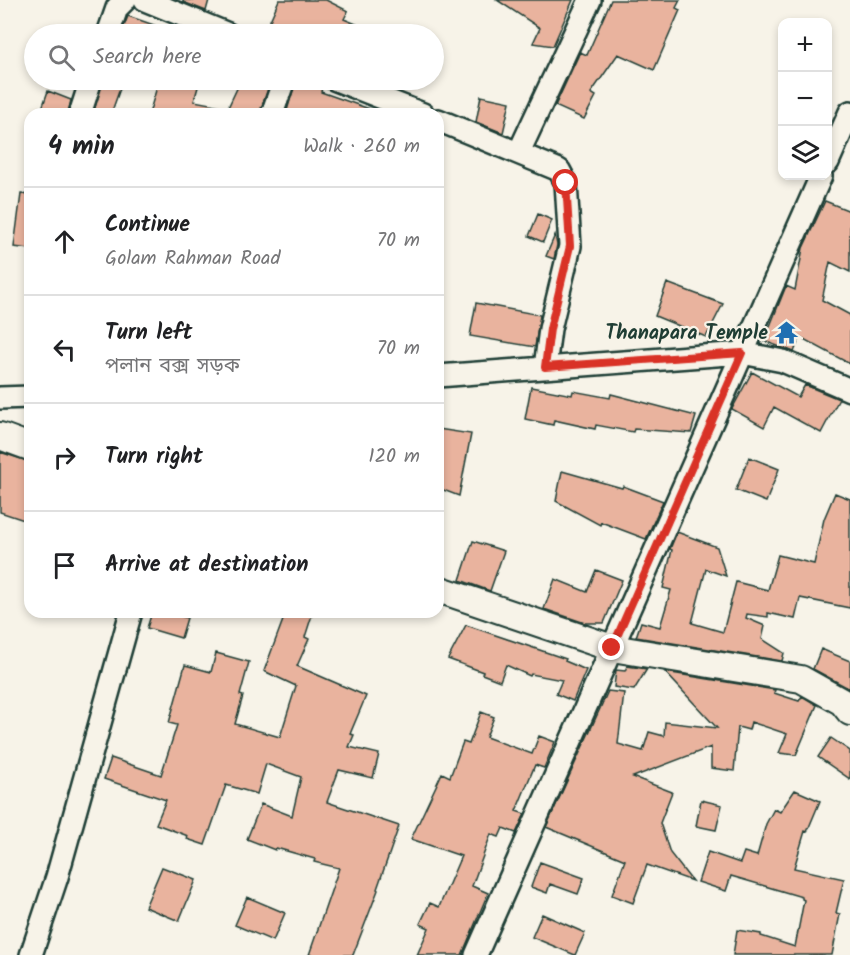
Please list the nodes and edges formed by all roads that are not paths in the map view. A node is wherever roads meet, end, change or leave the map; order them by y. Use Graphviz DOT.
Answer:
graph roads {
  1 [pos="125,0"];
  2 [pos="145,0"];
  3 [pos="590,0"];
  4 [pos="111,24"];
  5 [pos="204,24"];
  6 [pos="88,90"];
  7 [pos="280,90"];
  8 [pos="362,90"];
  9 [pos="82,108"];
  10 [pos="274,108"];
  11 [pos="408,108"];
  12 [pos="444,122"];
  13 [pos="848,123"];
  14 [pos="519,152"];
  15 [pos="832,154"];
  16 [pos="819,180"];
  17 [pos="742,353"];
  18 [pos="545,367"];
  19 [pos="444,375"];
  20 [pos="850,390"];
  21 [pos="24,397"];
  22 [pos="0,398"];
  23 [pos="0,436"];
  24 [pos="24,445"];
  25 [pos="444,591"];
  26 [pos="129,618"];
  27 [pos="612,648"];
  28 [pos="850,712"];
  29 [pos="31,955"];
  30 [pos="476,955"];
  1 -- 4 [label="street"];
  2 -- 5 [label="street"];
  3 -- 14 [label="street"];
  6 -- 9 [label="street"];
  7 -- 10 [label="street"];
  8 -- 11 [label="street"];
  12 -- 14 [label="street"];
  13 -- 15 [label="street"];
  14 -- 18 [label="street"];
  16 -- 17 [label="street"];
  17 -- 18 [label="street"];
  17 -- 20 [label="street"];
  17 -- 27 [label="street"];
  18 -- 19 [label="street"];
  21 -- 22 [label="street"];
  23 -- 24 [label="street"];
  25 -- 27 [label="street"];
  26 -- 29 [label="street"];
  27 -- 28 [label="street"];
  27 -- 30 [label="street"];
}
